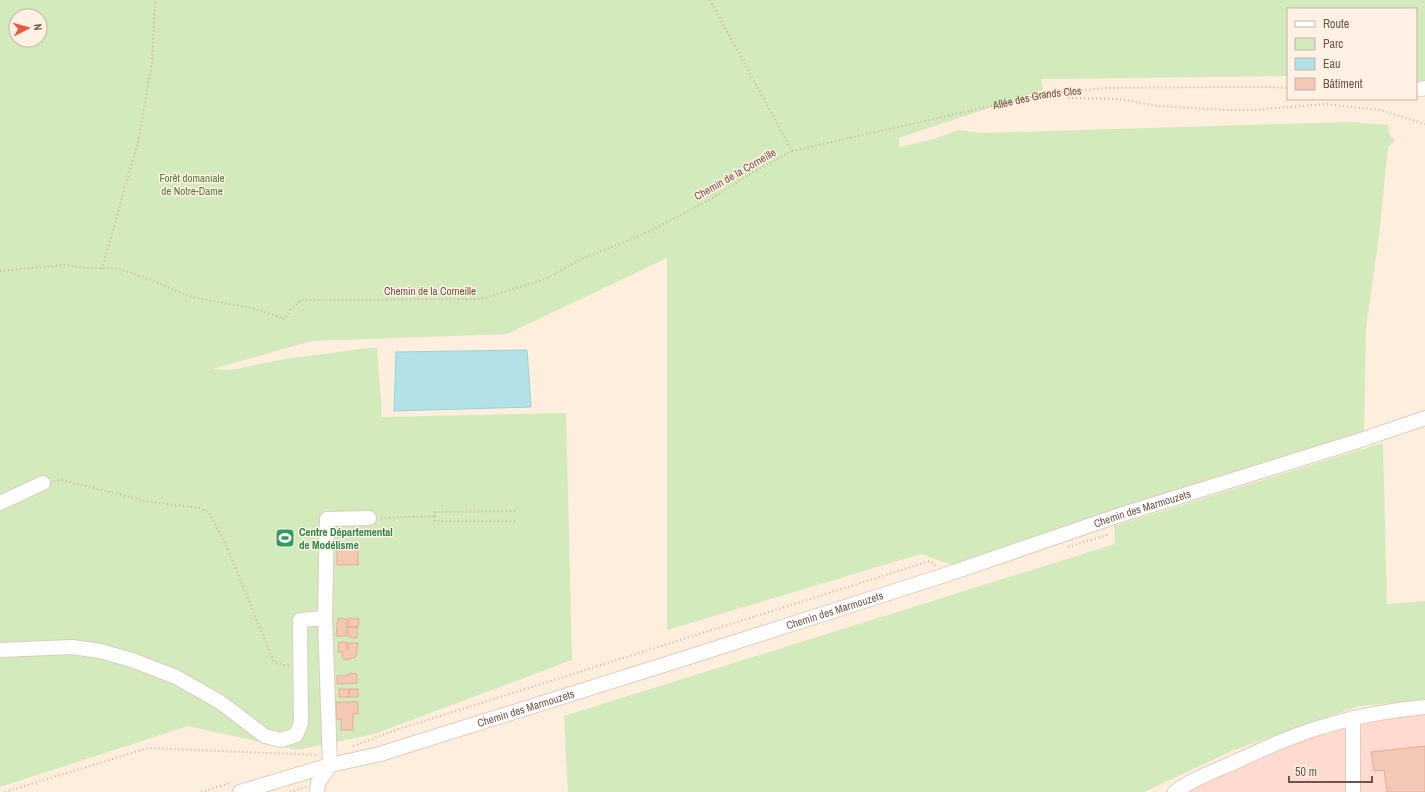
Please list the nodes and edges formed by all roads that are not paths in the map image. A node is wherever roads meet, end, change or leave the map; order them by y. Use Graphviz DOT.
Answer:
graph roads {
  1 [pos="1425,418"];
  2 [pos="43,483"];
  3 [pos="0,503"];
  4 [pos="369,518"];
  5 [pos="325,618"];
  6 [pos="0,650"];
  7 [pos="1425,707"];
  8 [pos="1354,718"];
  9 [pos="334,761"];
  10 [pos="236,788"];
  11 [pos="317,792"];
  12 [pos="1175,792"];
  13 [pos="1353,792"];
  1 -- 9 [label="street, Chemin des Marmouzets"];
  2 -- 3 [label="street"];
  4 -- 5 [label="street"];
  5 -- 6 [label="street"];
  5 -- 9 [label="street"];
  7 -- 8 [label="street"];
  8 -- 12 [label="street"];
  8 -- 13 [label="street"];
  9 -- 10 [label="street, Chemin des Marmouzets"];
  9 -- 11 [label="street"];
}
